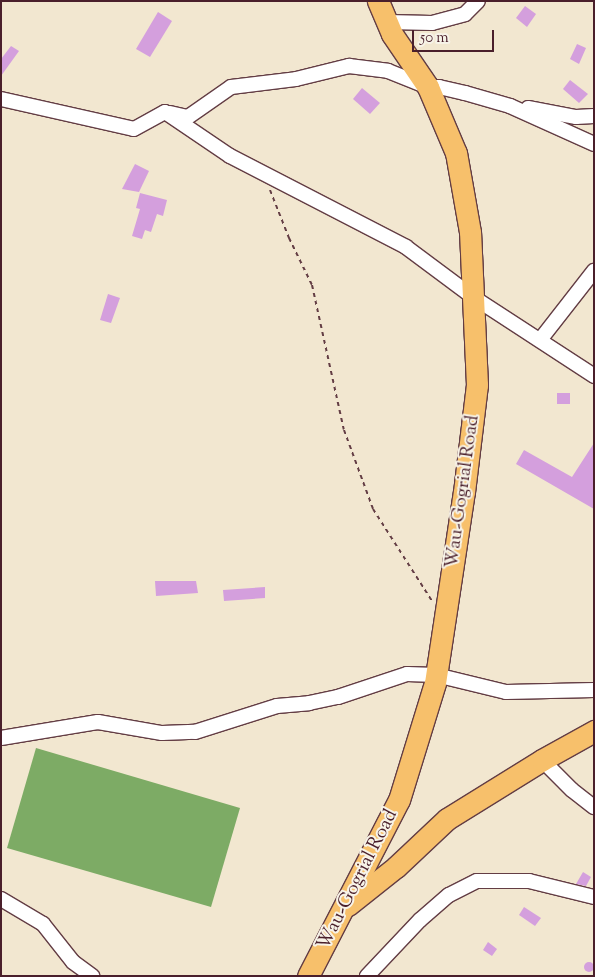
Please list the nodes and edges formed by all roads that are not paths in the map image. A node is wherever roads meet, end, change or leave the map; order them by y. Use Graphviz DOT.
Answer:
graph roads {
  1 [pos="378,1"];
  2 [pos="478,1"];
  3 [pos="386,22"];
  4 [pos="428,87"];
  5 [pos="1,99"];
  6 [pos="510,106"];
  7 [pos="165,112"];
  8 [pos="594,116"];
  9 [pos="594,144"];
  10 [pos="594,271"];
  11 [pos="473,297"];
  12 [pos="540,340"];
  13 [pos="594,376"];
  14 [pos="436,675"];
  15 [pos="594,690"];
  16 [pos="594,731"];
  17 [pos="1,738"];
  18 [pos="542,760"];
  19 [pos="594,807"];
  20 [pos="594,897"];
  21 [pos="1,899"];
  22 [pos="344,908"];
  23 [pos="92,976"];
  24 [pos="308,976"];
  25 [pos="367,976"];
  1 -- 3 [label="main road, Wau-Gogrial Road"];
  2 -- 3 [label="street"];
  3 -- 4 [label="main road, Wau-Gogrial Road"];
  4 -- 6 [label="street"];
  4 -- 7 [label="street"];
  4 -- 11 [label="main road, Wau-Gogrial Road"];
  5 -- 7 [label="street"];
  6 -- 8 [label="street"];
  6 -- 9 [label="street"];
  7 -- 11 [label="street"];
  10 -- 12 [label="street"];
  11 -- 12 [label="street"];
  11 -- 14 [label="main road, Wau-Gogrial Road"];
  12 -- 13 [label="street"];
  14 -- 15 [label="street"];
  14 -- 17 [label="street"];
  14 -- 22 [label="main road, Wau-Gogrial Road"];
  16 -- 18 [label="main road"];
  18 -- 19 [label="street"];
  18 -- 22 [label="main road"];
  20 -- 25 [label="street"];
  21 -- 23 [label="street"];
  22 -- 24 [label="main road, Wau-Gogrial Road"];
}
